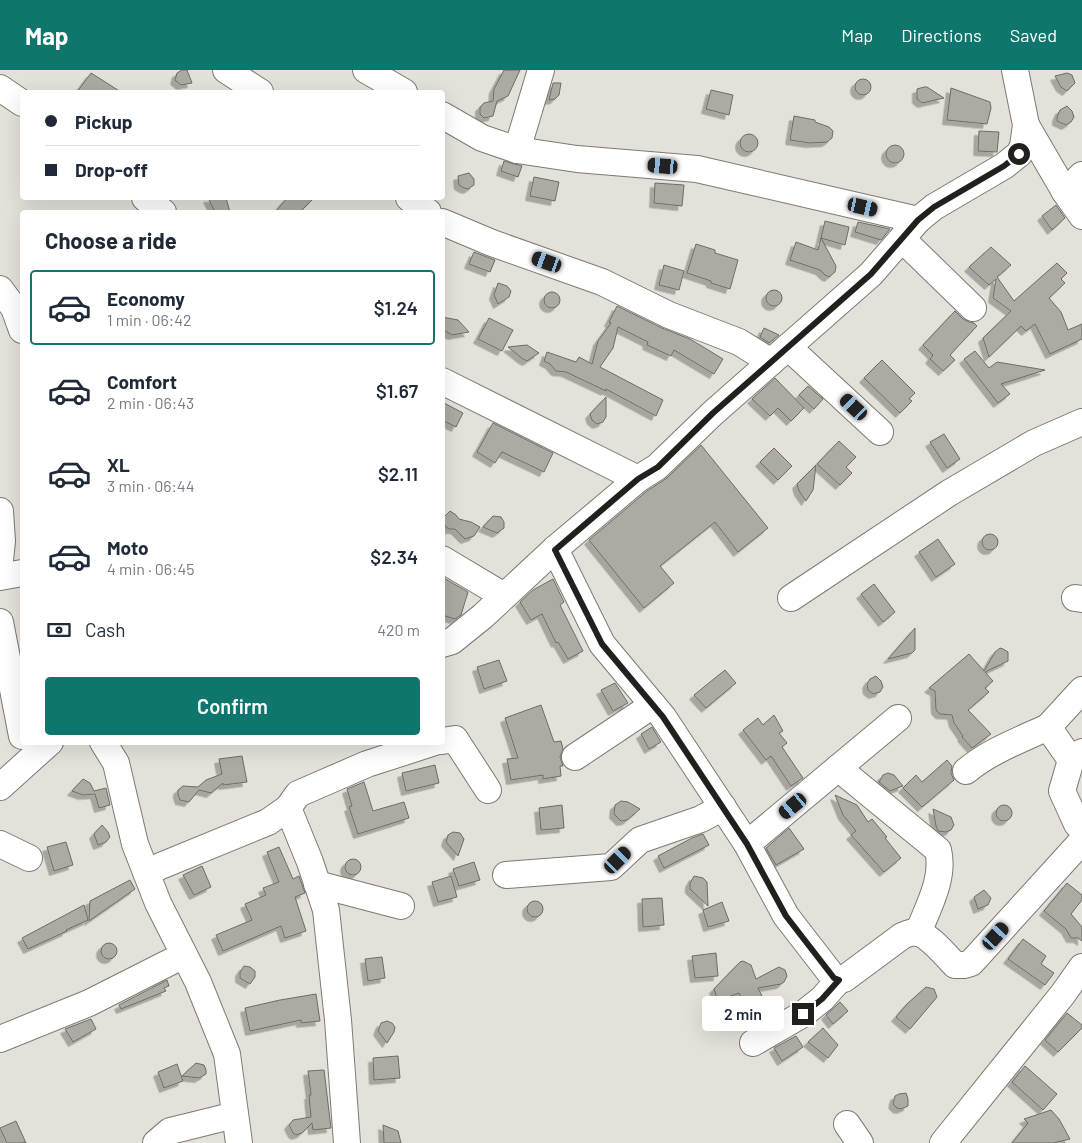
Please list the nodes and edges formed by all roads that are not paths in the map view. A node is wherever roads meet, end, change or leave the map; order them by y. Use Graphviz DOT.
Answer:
graph roads {
  1 [pos="226,70"];
  2 [pos="366,70"];
  3 [pos="541,70"];
  4 [pos="1014,70"];
  5 [pos="0,88"];
  6 [pos="257,90"];
  7 [pos="401,90"];
  8 [pos="20,102"];
  9 [pos="445,117"];
  10 [pos="1026,125"];
  11 [pos="517,150"];
  12 [pos="1074,184"];
  13 [pos="148,200"];
  14 [pos="412,200"];
  15 [pos="160,210"];
  16 [pos="425,210"];
  17 [pos="1082,216"];
  18 [pos="445,223"];
  19 [pos="910,230"];
  20 [pos="974,308"];
  21 [pos="780,354"];
  22 [pos="445,382"];
  23 [pos="1082,422"];
  24 [pos="880,432"];
  25 [pos="638,479"];
  26 [pos="0,511"];
  27 [pos="555,550"];
  28 [pos="0,560"];
  29 [pos="445,561"];
  30 [pos="20,573"];
  31 [pos="0,577"];
  32 [pos="504,596"];
  33 [pos="791,598"];
  34 [pos="0,622"];
  35 [pos="445,643"];
  36 [pos="1082,690"];
  37 [pos="653,705"];
  38 [pos="898,718"];
  39 [pos="20,726"];
  40 [pos="1048,727"];
  41 [pos="445,740"];
  42 [pos="104,745"];
  43 [pos="426,745"];
  44 [pos="41,747"];
  45 [pos="1077,756"];
  46 [pos="575,757"];
  47 [pos="838,768"];
  48 [pos="966,771"];
  49 [pos="0,787"];
  50 [pos="488,790"];
  51 [pos="723,807"];
  52 [pos="288,808"];
  53 [pos="1082,829"];
  54 [pos="1082,841"];
  55 [pos="0,844"];
  56 [pos="747,844"];
  57 [pos="29,858"];
  58 [pos="146,872"];
  59 [pos="506,875"];
  60 [pos="317,884"];
  61 [pos="401,906"];
  62 [pos="918,933"];
  63 [pos="184,955"];
  64 [pos="1082,966"];
  65 [pos="839,980"];
  66 [pos="0,1039"];
  67 [pos="753,1043"];
  68 [pos="235,1116"];
  69 [pos="156,1143"];
  70 [pos="239,1143"];
  71 [pos="347,1143"];
  72 [pos="943,1143"];
  1 -- 6 [label="street"];
  2 -- 7 [label="street"];
  3 -- 11 [label="street"];
  4 -- 10 [label="street"];
  5 -- 8 [label="street"];
  9 -- 11 [label="street"];
  10 -- 12 [label="street"];
  10 -- 19 [label="street"];
  11 -- 19 [label="street"];
  12 -- 17 [label="street"];
  13 -- 15 [label="street"];
  14 -- 16 [label="street"];
  18 -- 21 [label="street"];
  19 -- 20 [label="street"];
  19 -- 21 [label="street"];
  21 -- 24 [label="street"];
  21 -- 25 [label="street"];
  22 -- 25 [label="street"];
  23 -- 33 [label="street"];
  25 -- 27 [label="street"];
  26 -- 28 [label="street"];
  27 -- 32 [label="street"];
  27 -- 37 [label="street"];
  29 -- 32 [label="street"];
  30 -- 31 [label="street"];
  32 -- 35 [label="street"];
  34 -- 39 [label="street"];
  36 -- 40 [label="street"];
  37 -- 46 [label="street"];
  37 -- 51 [label="street"];
  38 -- 47 [label="street"];
  40 -- 45 [label="street"];
  40 -- 48 [label="street"];
  41 -- 50 [label="street"];
  42 -- 58 [label="street"];
  43 -- 52 [label="street"];
  44 -- 49 [label="street"];
  45 -- 53 [label="street"];
  47 -- 56 [label="street"];
  47 -- 62 [label="street"];
  51 -- 56 [label="street"];
  51 -- 59 [label="street"];
  52 -- 58 [label="street"];
  52 -- 60 [label="street"];
  54 -- 62 [label="street"];
  55 -- 57 [label="street"];
  56 -- 65 [label="street"];
  58 -- 63 [label="street"];
  60 -- 61 [label="street"];
  60 -- 71 [label="street"];
  62 -- 65 [label="street"];
  63 -- 66 [label="street"];
  63 -- 68 [label="street"];
  64 -- 72 [label="street"];
  65 -- 67 [label="street"];
  68 -- 69 [label="street"];
  68 -- 70 [label="street"];
}
